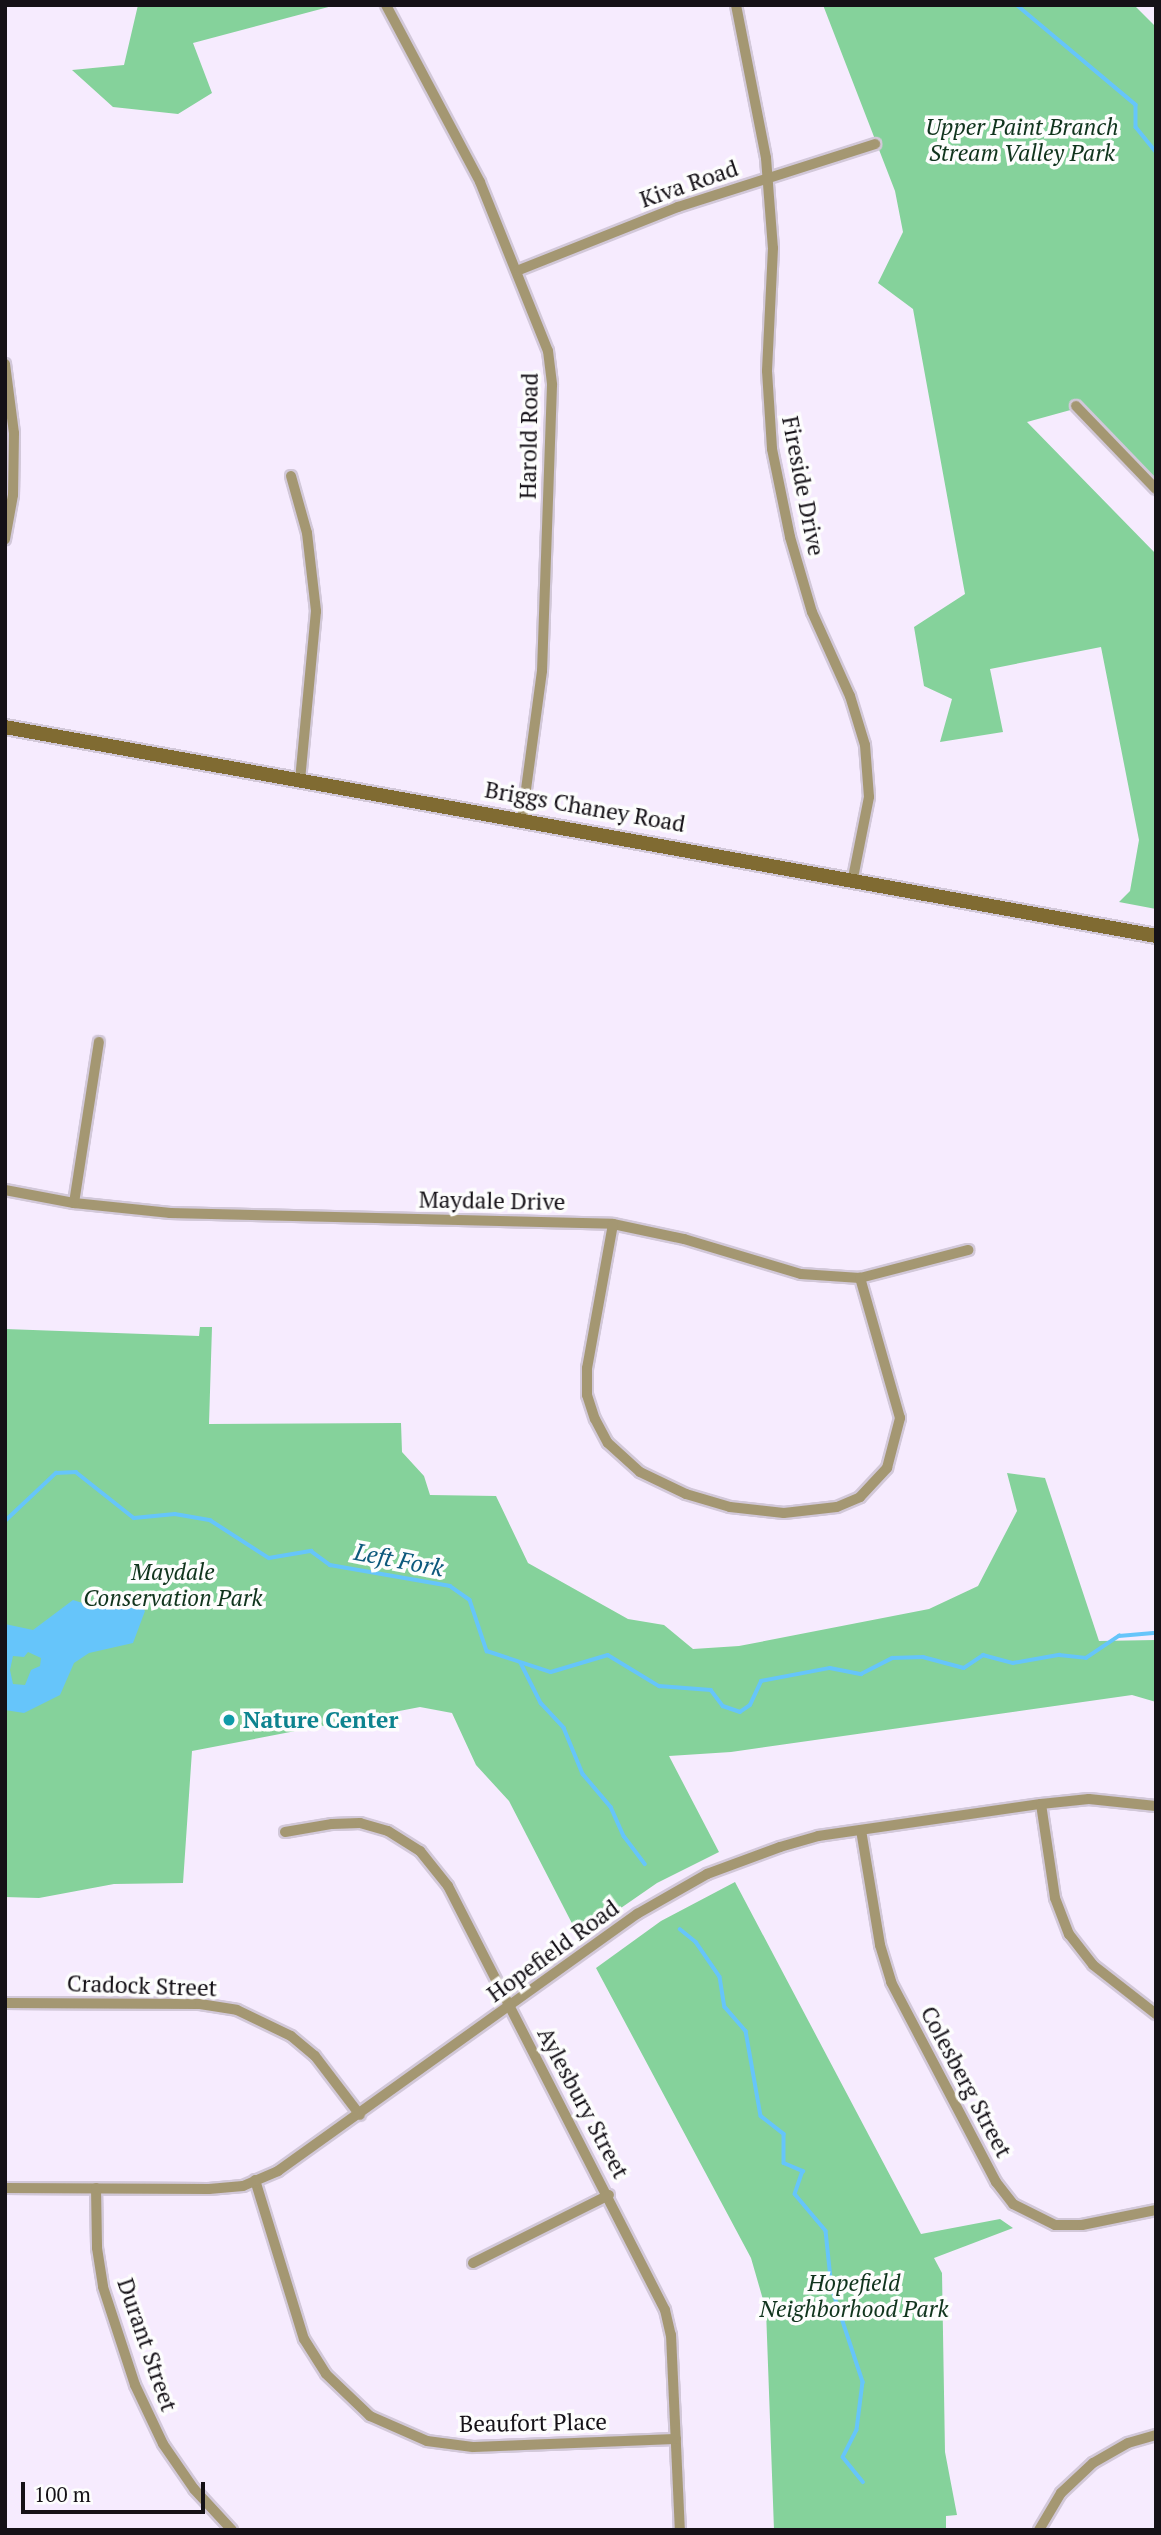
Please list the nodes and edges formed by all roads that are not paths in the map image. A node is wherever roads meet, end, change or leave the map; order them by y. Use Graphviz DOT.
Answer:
graph roads {
  1 [pos="386,5"];
  2 [pos="736,5"];
  3 [pos="875,144"];
  4 [pos="768,178"];
  5 [pos="519,270"];
  6 [pos="5,364"];
  7 [pos="1076,406"];
  8 [pos="291,476"];
  9 [pos="1156,489"];
  10 [pos="5,538"];
  11 [pos="5,727"];
  12 [pos="300,779"];
  13 [pos="522,818"];
  14 [pos="853,878"];
  15 [pos="1156,936"];
  16 [pos="99,1042"];
  17 [pos="5,1190"];
  18 [pos="74,1203"];
  19 [pos="614,1224"];
  20 [pos="968,1250"];
  21 [pos="860,1278"];
  22 [pos="1041,1804"];
  23 [pos="1156,1805"];
  24 [pos="861,1830"];
  25 [pos="285,1832"];
  26 [pos="5,2003"];
  27 [pos="511,2006"];
  28 [pos="1156,2014"];
  29 [pos="360,2115"];
  30 [pos="255,2180"];
  31 [pos="5,2188"];
  32 [pos="96,2188"];
  33 [pos="609,2195"];
  34 [pos="1156,2210"];
  35 [pos="473,2263"];
  36 [pos="1156,2435"];
  37 [pos="676,2439"];
  38 [pos="232,2530"];
  39 [pos="680,2530"];
  40 [pos="1039,2530"];
  1 -- 5 [label="street, Harold Road"];
  2 -- 4 [label="street, Fireside Drive"];
  3 -- 4 [label="street, Kiva Road"];
  4 -- 5 [label="street, Kiva Road"];
  4 -- 14 [label="street, Fireside Drive"];
  5 -- 13 [label="street, Harold Road"];
  6 -- 10 [label="street"];
  7 -- 9 [label="street"];
  8 -- 12 [label="street"];
  11 -- 12 [label="main road, Briggs Chaney Road"];
  12 -- 13 [label="main road, Briggs Chaney Road"];
  13 -- 14 [label="main road, Briggs Chaney Road"];
  14 -- 15 [label="main road, Briggs Chaney Road"];
  16 -- 18 [label="street"];
  17 -- 18 [label="street, Maydale Drive"];
  18 -- 19 [label="street, Maydale Drive"];
  19 -- 21 [label="street, Maydale Drive"];
  19 -- 21 [label="street"];
  20 -- 21 [label="street, Maydale Drive"];
  22 -- 23 [label="street, Hopefield Road"];
  22 -- 24 [label="street, Hopefield Road"];
  22 -- 28 [label="street"];
  24 -- 27 [label="street, Hopefield Road"];
  24 -- 34 [label="street, Colesberg Street"];
  25 -- 27 [label="street, Aylesbury Street"];
  26 -- 29 [label="street, Cradock Street"];
  27 -- 29 [label="street, Hopefield Road"];
  27 -- 33 [label="street, Aylesbury Street"];
  29 -- 30 [label="street, Hopefield Road"];
  30 -- 32 [label="street, Hopefield Road"];
  30 -- 37 [label="street, Beaufort Place"];
  31 -- 32 [label="street, Hopefield Road"];
  32 -- 38 [label="street, Durant Street"];
  33 -- 35 [label="street"];
  33 -- 37 [label="street, Aylesbury Street"];
  36 -- 40 [label="street"];
  37 -- 39 [label="street, Aylesbury Street"];
}
